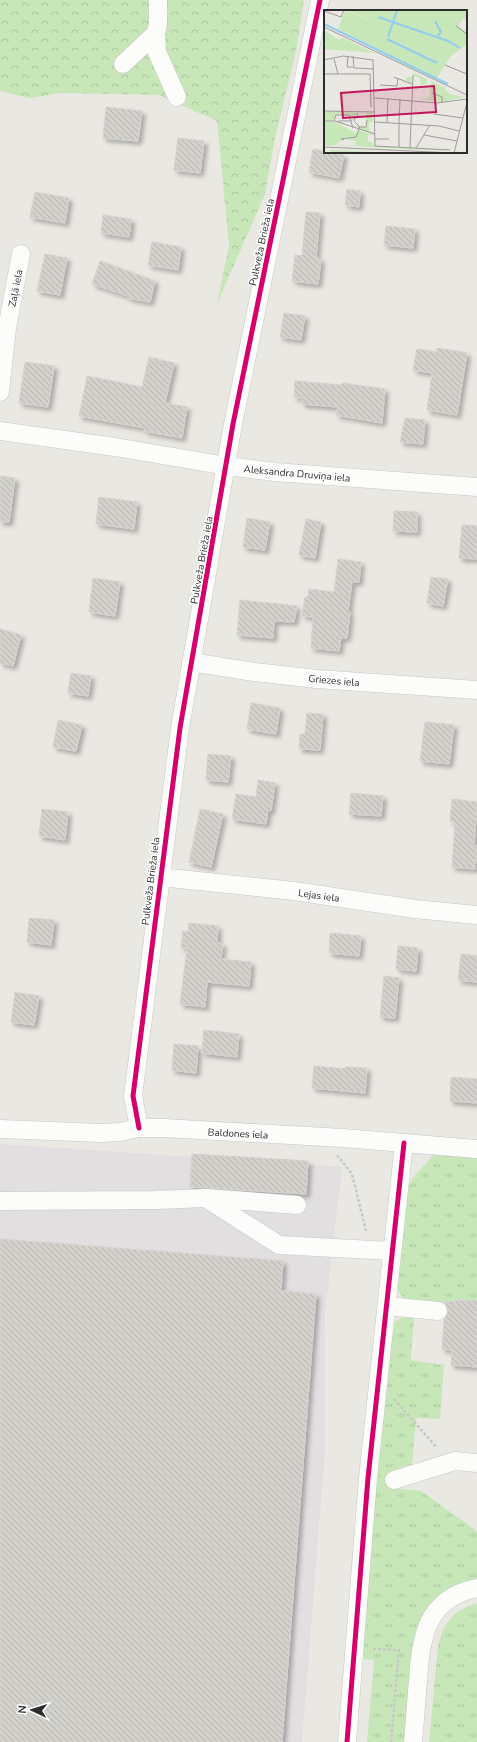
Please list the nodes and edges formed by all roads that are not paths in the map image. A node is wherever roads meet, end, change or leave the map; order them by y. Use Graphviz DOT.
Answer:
graph roads {
  1 [pos="158,0"];
  2 [pos="320,0"];
  3 [pos="156,33"];
  4 [pos="123,64"];
  5 [pos="177,97"];
  6 [pos="21,254"];
  7 [pos="0,392"];
  8 [pos="0,431"];
  9 [pos="227,466"];
  10 [pos="477,486"];
  11 [pos="192,662"];
  12 [pos="477,690"];
  13 [pos="160,877"];
  14 [pos="477,915"];
  15 [pos="140,1128"];
  16 [pos="0,1129"];
  17 [pos="404,1143"];
  18 [pos="477,1149"];
  19 [pos="206,1198"];
  20 [pos="0,1201"];
  21 [pos="297,1205"];
  22 [pos="392,1251"];
  23 [pos="387,1306"];
  24 [pos="438,1311"];
  25 [pos="477,1463"];
  26 [pos="394,1480"];
  27 [pos="477,1588"];
  28 [pos="347,1742"];
  29 [pos="413,1742"];
  1 -- 3 [label="street"];
  2 -- 9 [label="street, Pulkveža Brieža iela"];
  3 -- 4 [label="street"];
  3 -- 5 [label="street"];
  6 -- 7 [label="street, Zaļā iela"];
  8 -- 9 [label="street, Aleksandra Druviņa iela"];
  9 -- 10 [label="street, Aleksandra Druviņa iela"];
  9 -- 11 [label="street, Pulkveža Brieža iela"];
  11 -- 12 [label="street, Griezes iela"];
  11 -- 13 [label="street, Pulkveža Brieža iela"];
  13 -- 14 [label="street, Lejas iela"];
  13 -- 15 [label="street, Pulkveža Brieža iela"];
  15 -- 16 [label="street, Baldones iela"];
  15 -- 17 [label="street, Baldones iela"];
  17 -- 18 [label="street, Baldones iela"];
  17 -- 22 [label="street"];
  19 -- 20 [label="street"];
  19 -- 21 [label="street"];
  19 -- 22 [label="street"];
  22 -- 23 [label="street"];
  23 -- 24 [label="street"];
  23 -- 28 [label="street"];
  25 -- 26 [label="street"];
  27 -- 29 [label="street"];
}
